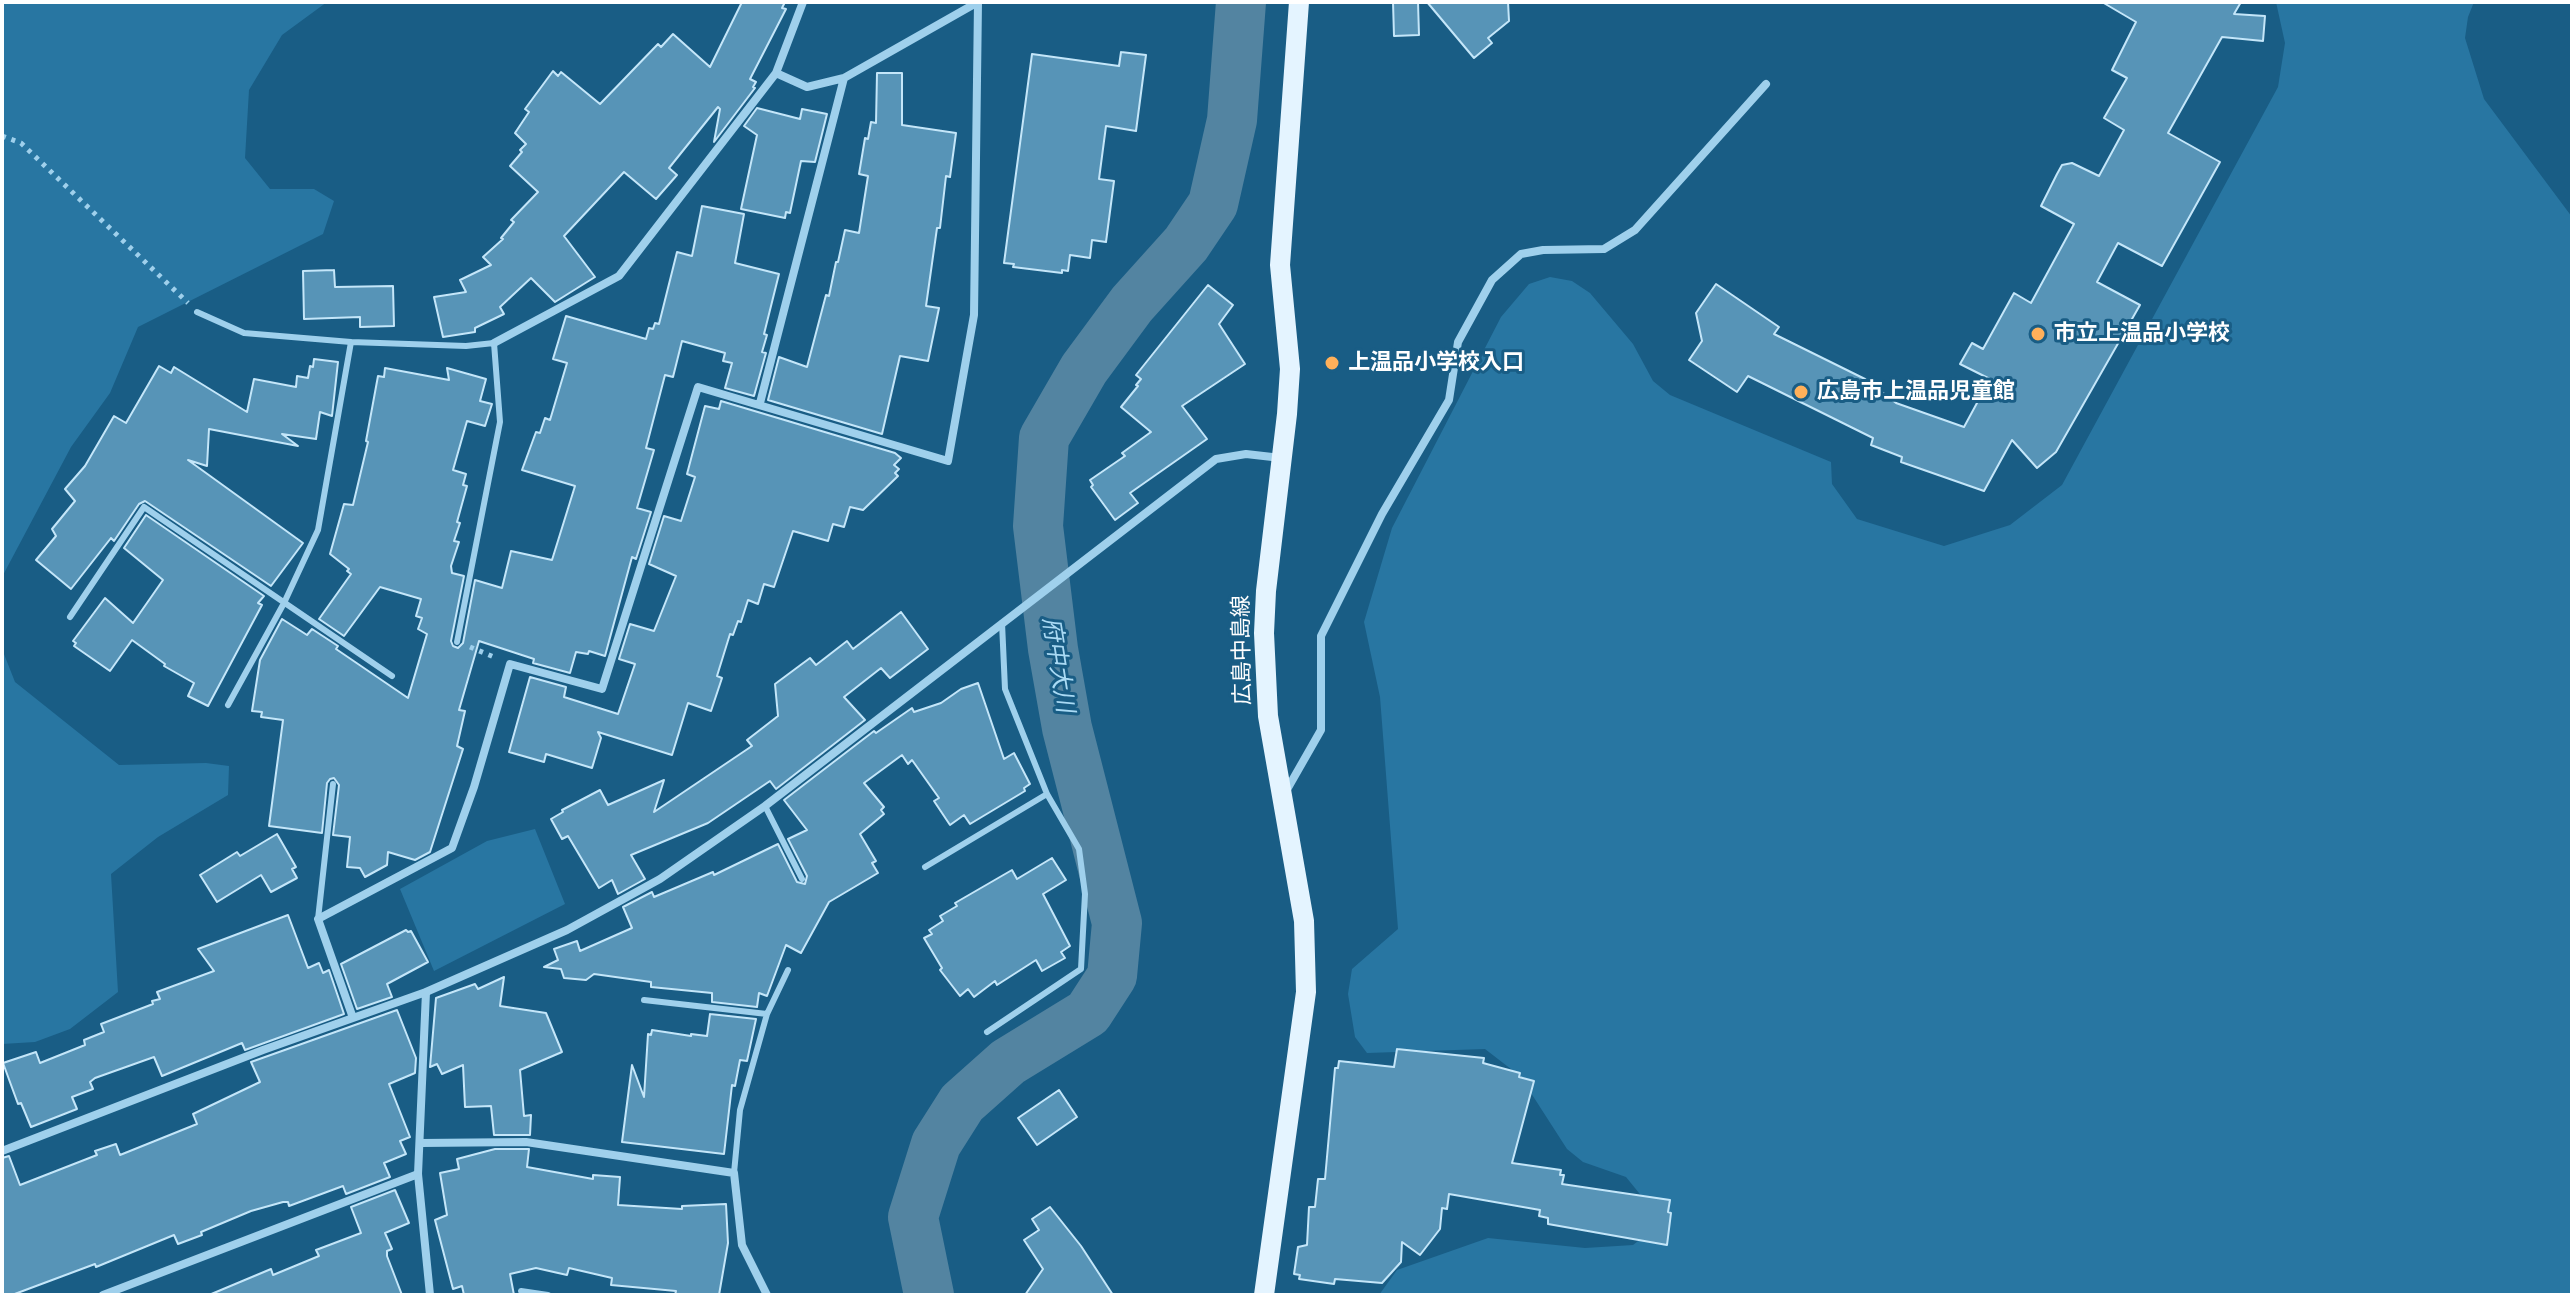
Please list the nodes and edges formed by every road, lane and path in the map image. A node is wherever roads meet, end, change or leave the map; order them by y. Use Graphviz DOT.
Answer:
graph roads {
  1 [pos="803,2"];
  2 [pos="978,2"];
  3 [pos="1299,2"];
  4 [pos="776,73"];
  5 [pos="844,78"];
  6 [pos="1766,84"];
  7 [pos="2,136"];
  8 [pos="197,312"];
  9 [pos="351,342"];
  10 [pos="494,343"];
  11 [pos="760,403"];
  12 [pos="1284,458"];
  13 [pos="284,603"];
  14 [pos="70,617"];
  15 [pos="1002,622"];
  16 [pos="457,642"];
  17 [pos="510,664"];
  18 [pos="392,676"];
  19 [pos="228,705"];
  20 [pos="333,784"];
  21 [pos="1047,794"];
  22 [pos="1282,799"];
  23 [pos="765,806"];
  24 [pos="925,867"];
  25 [pos="802,879"];
  26 [pos="318,919"];
  27 [pos="788,970"];
  28 [pos="426,992"];
  29 [pos="644,1000"];
  30 [pos="767,1014"];
  31 [pos="353,1018"];
  32 [pos="987,1032"];
  33 [pos="421,1143"];
  34 [pos="2,1151"];
  35 [pos="734,1173"];
  36 [pos="418,1174"];
  37 [pos="521,1291"];
  38 [pos="103,1295"];
  39 [pos="430,1295"];
  40 [pos="548,1295"];
  41 [pos="767,1295"];
  42 [pos="1264,1295"];
  1 -- 4 [label="street"];
  2 -- 5 [label="street"];
  2 -- 11 [label="street"];
  3 -- 12 [label="main road, 広島中島線"];
  4 -- 5 [label="street"];
  4 -- 10 [label="street"];
  5 -- 11 [label="street"];
  6 -- 22 [label="street"];
  7 -- 8 [label="path"];
  8 -- 9 [label="lane"];
  9 -- 10 [label="lane"];
  9 -- 13 [label="lane"];
  10 -- 16 [label="lane"];
  11 -- 17 [label="street"];
  12 -- 15 [label="street"];
  12 -- 22 [label="main road, 広島中島線"];
  13 -- 14 [label="lane"];
  13 -- 18 [label="lane"];
  13 -- 19 [label="lane"];
  15 -- 21 [label="lane"];
  15 -- 23 [label="street"];
  16 -- 17 [label="path"];
  17 -- 26 [label="street"];
  20 -- 26 [label="lane"];
  21 -- 24 [label="lane"];
  21 -- 32 [label="lane"];
  22 -- 42 [label="main road, 広島中島線"];
  23 -- 25 [label="lane"];
  23 -- 28 [label="street"];
  26 -- 31 [label="street"];
  27 -- 30 [label="lane"];
  28 -- 31 [label="street"];
  28 -- 33 [label="street"];
  29 -- 30 [label="lane"];
  30 -- 35 [label="lane"];
  31 -- 34 [label="street"];
  33 -- 35 [label="street"];
  33 -- 36 [label="street"];
  35 -- 41 [label="street"];
  36 -- 38 [label="street"];
  36 -- 39 [label="street"];
  37 -- 40 [label="lane"];
}
